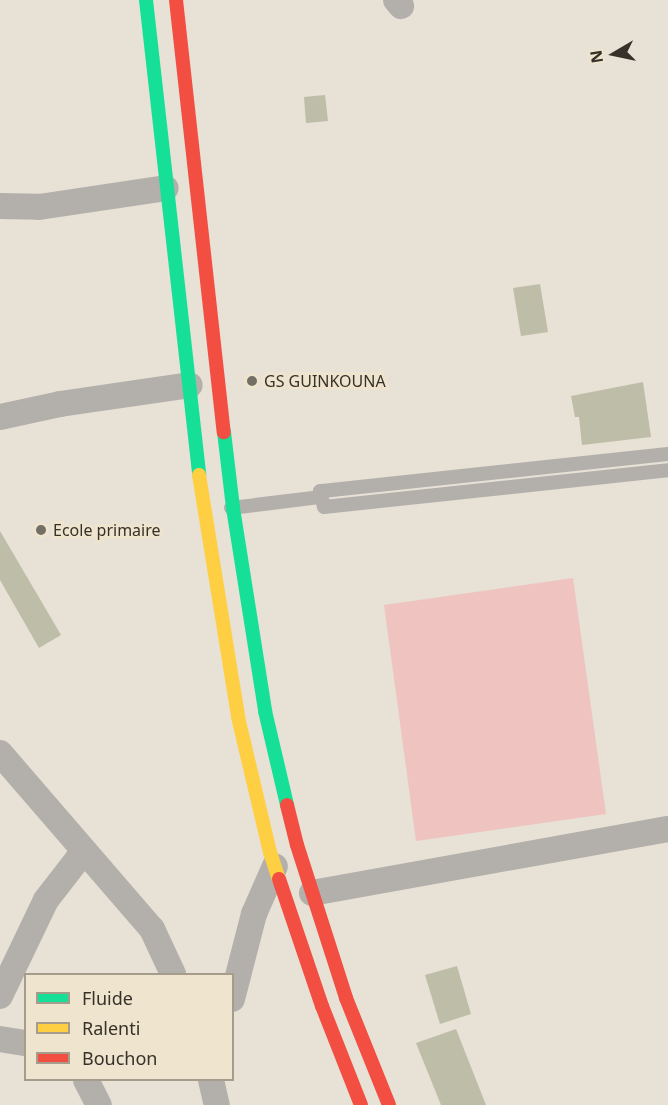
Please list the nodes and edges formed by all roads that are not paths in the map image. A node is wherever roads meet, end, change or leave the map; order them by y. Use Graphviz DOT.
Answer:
graph roads {
  1 [pos="146,0"];
  2 [pos="176,0"];
  3 [pos="166,188"];
  4 [pos="0,206"];
  5 [pos="190,385"];
  6 [pos="0,417"];
  7 [pos="668,454"];
  8 [pos="668,471"];
  9 [pos="321,497"];
  10 [pos="233,508"];
  11 [pos="203,512"];
  12 [pos="0,753"];
  13 [pos="668,829"];
  14 [pos="84,851"];
  15 [pos="275,866"];
  16 [pos="312,893"];
  17 [pos="172,973"];
  18 [pos="4,981"];
  19 [pos="234,991"];
  20 [pos="0,1039"];
  21 [pos="24,1043"];
  22 [pos="87,1081"];
  23 [pos="99,1105"];
  24 [pos="361,1105"];
  25 [pos="389,1105"];
  1 -- 3 [label="street"];
  2 -- 10 [label="street"];
  3 -- 4 [label="street"];
  3 -- 5 [label="street"];
  5 -- 6 [label="street"];
  5 -- 11 [label="street"];
  7 -- 9 [label="lane"];
  8 -- 9 [label="lane"];
  9 -- 10 [label="lane"];
  10 -- 11 [label="lane"];
  10 -- 16 [label="street"];
  11 -- 15 [label="street"];
  12 -- 14 [label="street"];
  13 -- 16 [label="street"];
  14 -- 17 [label="street"];
  14 -- 18 [label="street"];
  15 -- 19 [label="street"];
  15 -- 24 [label="street"];
  16 -- 25 [label="street"];
  20 -- 21 [label="street"];
  22 -- 23 [label="street"];
}
